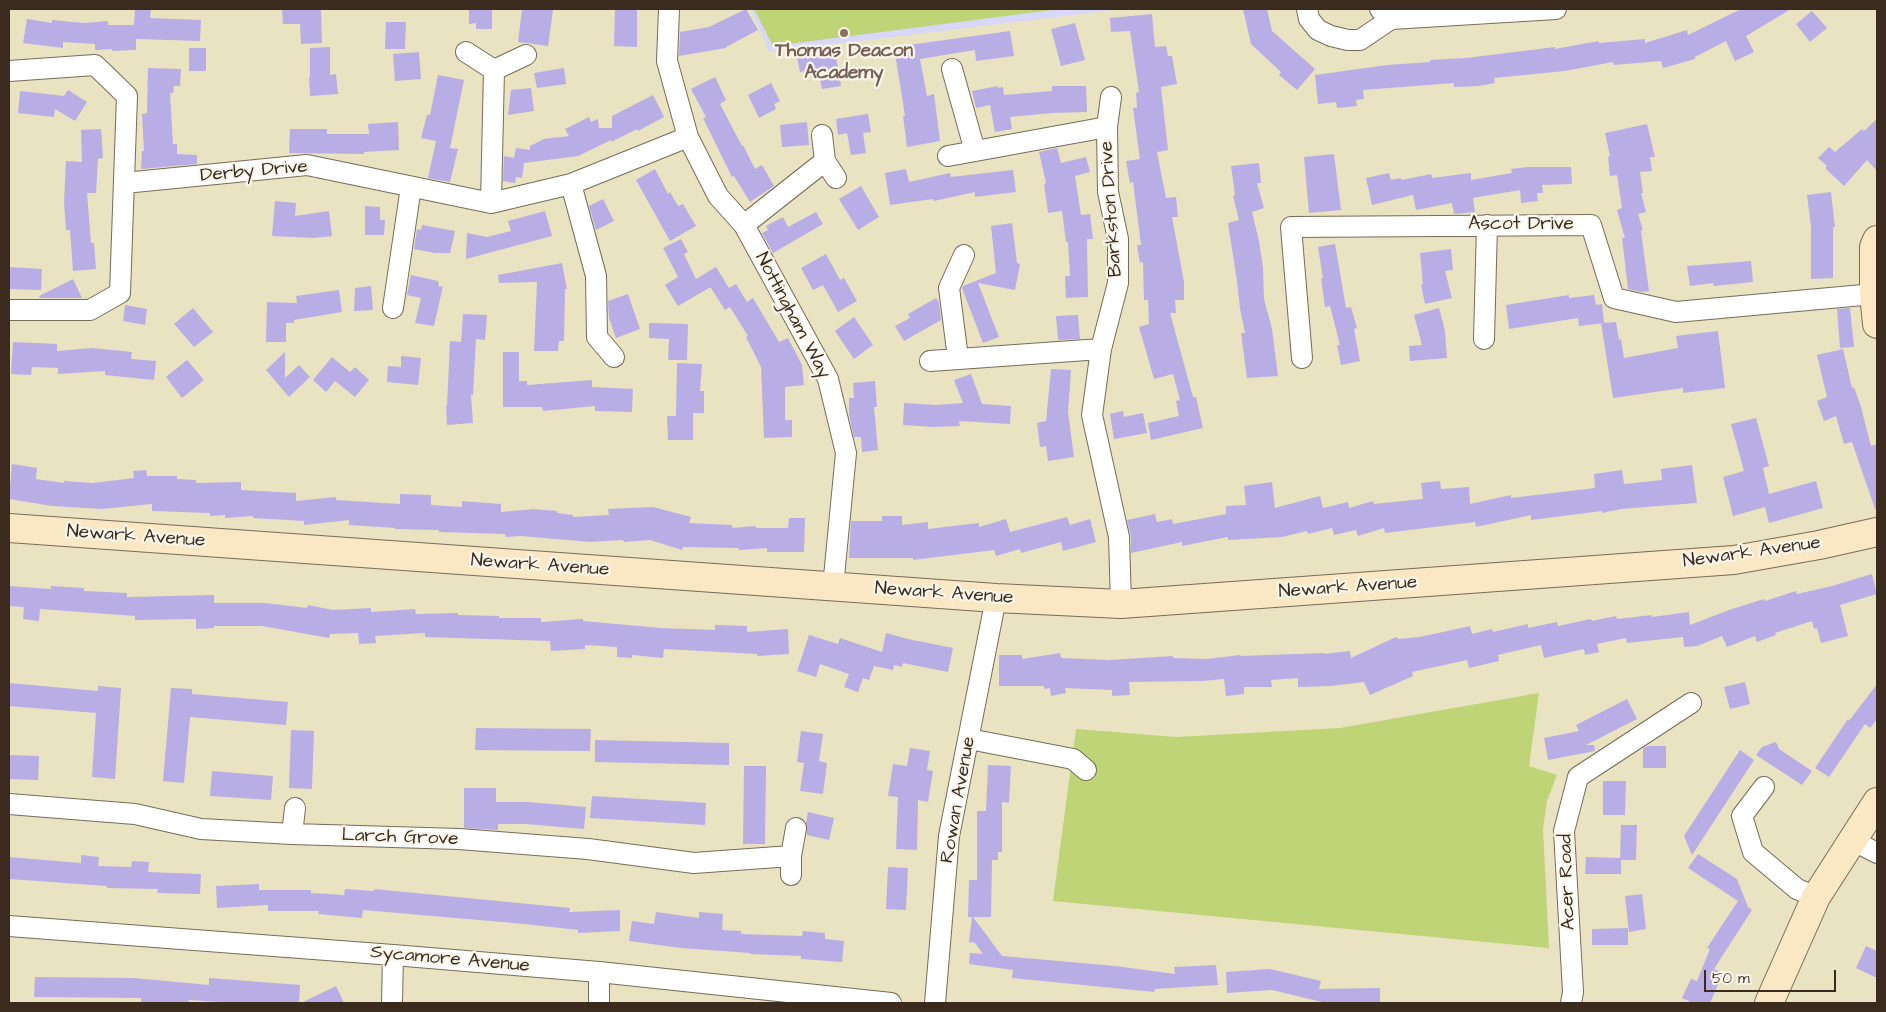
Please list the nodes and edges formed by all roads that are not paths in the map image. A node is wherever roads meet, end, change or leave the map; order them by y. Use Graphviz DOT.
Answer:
graph roads {
  1 [pos="669,9"];
  2 [pos="1307,9"];
  3 [pos="1556,9"];
  4 [pos="1386,14"];
  5 [pos="466,52"];
  6 [pos="526,56"];
  7 [pos="952,69"];
  8 [pos="494,70"];
  9 [pos="9,71"];
  10 [pos="1111,97"];
  11 [pos="1107,127"];
  12 [pos="822,135"];
  13 [pos="688,137"];
  14 [pos="975,151"];
  15 [pos="948,156"];
  16 [pos="825,161"];
  17 [pos="836,178"];
  18 [pos="124,184"];
  19 [pos="571,184"];
  20 [pos="411,187"];
  21 [pos="491,203"];
  22 [pos="1487,225"];
  23 [pos="744,226"];
  24 [pos="1877,240"];
  25 [pos="964,255"];
  26 [pos="1874,294"];
  27 [pos="393,308"];
  28 [pos="9,310"];
  29 [pos="1877,324"];
  30 [pos="1484,339"];
  31 [pos="1101,348"];
  32 [pos="614,357"];
  33 [pos="958,358"];
  34 [pos="1302,358"];
  35 [pos="930,361"];
  36 [pos="9,528"];
  37 [pos="1877,532"];
  38 [pos="833,587"];
  39 [pos="996,598"];
  40 [pos="1121,604"];
  41 [pos="1690,703"];
  42 [pos="969,739"];
  43 [pos="1086,770"];
  44 [pos="1764,788"];
  45 [pos="1877,802"];
  46 [pos="9,804"];
  47 [pos="295,808"];
  48 [pos="796,828"];
  49 [pos="292,834"];
  50 [pos="1852,840"];
  51 [pos="1877,853"];
  52 [pos="1816,897"];
  53 [pos="9,926"];
  54 [pos="393,955"];
  55 [pos="600,972"];
  56 [pos="392,1003"];
  57 [pos="599,1003"];
  58 [pos="891,1003"];
  59 [pos="935,1003"];
  60 [pos="1571,1003"];
  61 [pos="1770,1003"];
  1 -- 13 [label="street, Nottingham Way"];
  2 -- 4 [label="street"];
  3 -- 4 [label="street"];
  5 -- 8 [label="street"];
  6 -- 8 [label="street"];
  7 -- 14 [label="street"];
  8 -- 21 [label="street"];
  9 -- 18 [label="street"];
  10 -- 11 [label="street, Barkston Drive"];
  11 -- 14 [label="street, Barkston Drive"];
  11 -- 31 [label="street, Barkston Drive"];
  12 -- 16 [label="street"];
  13 -- 19 [label="street, Derby Drive"];
  13 -- 23 [label="street, Nottingham Way"];
  14 -- 15 [label="street, Barkston Drive"];
  16 -- 17 [label="street"];
  16 -- 23 [label="street"];
  18 -- 20 [label="street, Derby Drive"];
  18 -- 28 [label="street"];
  19 -- 21 [label="street, Derby Drive"];
  19 -- 32 [label="street"];
  20 -- 21 [label="street, Derby Drive"];
  20 -- 27 [label="street"];
  22 -- 26 [label="street, Ascot Drive"];
  22 -- 30 [label="street"];
  22 -- 34 [label="street, Ascot Drive"];
  23 -- 38 [label="street, Nottingham Way"];
  24 -- 26 [label="street"];
  25 -- 33 [label="street"];
  26 -- 29 [label="street"];
  31 -- 33 [label="street"];
  31 -- 40 [label="street, Barkston Drive"];
  33 -- 35 [label="street"];
  36 -- 38 [label="street, Newark Avenue"];
  37 -- 40 [label="street, Newark Avenue"];
  38 -- 39 [label="street, Newark Avenue"];
  39 -- 40 [label="street, Newark Avenue"];
  39 -- 42 [label="street, Rowan Avenue"];
  41 -- 60 [label="street, Acer Road"];
  42 -- 43 [label="street"];
  42 -- 59 [label="street, Rowan Avenue"];
  44 -- 52 [label="street"];
  45 -- 50 [label="street"];
  46 -- 49 [label="street, Larch Grove"];
  47 -- 49 [label="street"];
  48 -- 49 [label="street, Larch Grove"];
  50 -- 51 [label="street"];
  50 -- 52 [label="street"];
  52 -- 61 [label="street"];
  53 -- 54 [label="street, Sycamore Avenue"];
  54 -- 55 [label="street, Sycamore Avenue"];
  54 -- 56 [label="street"];
  55 -- 57 [label="street"];
  55 -- 58 [label="street, Sycamore Avenue"];
}
